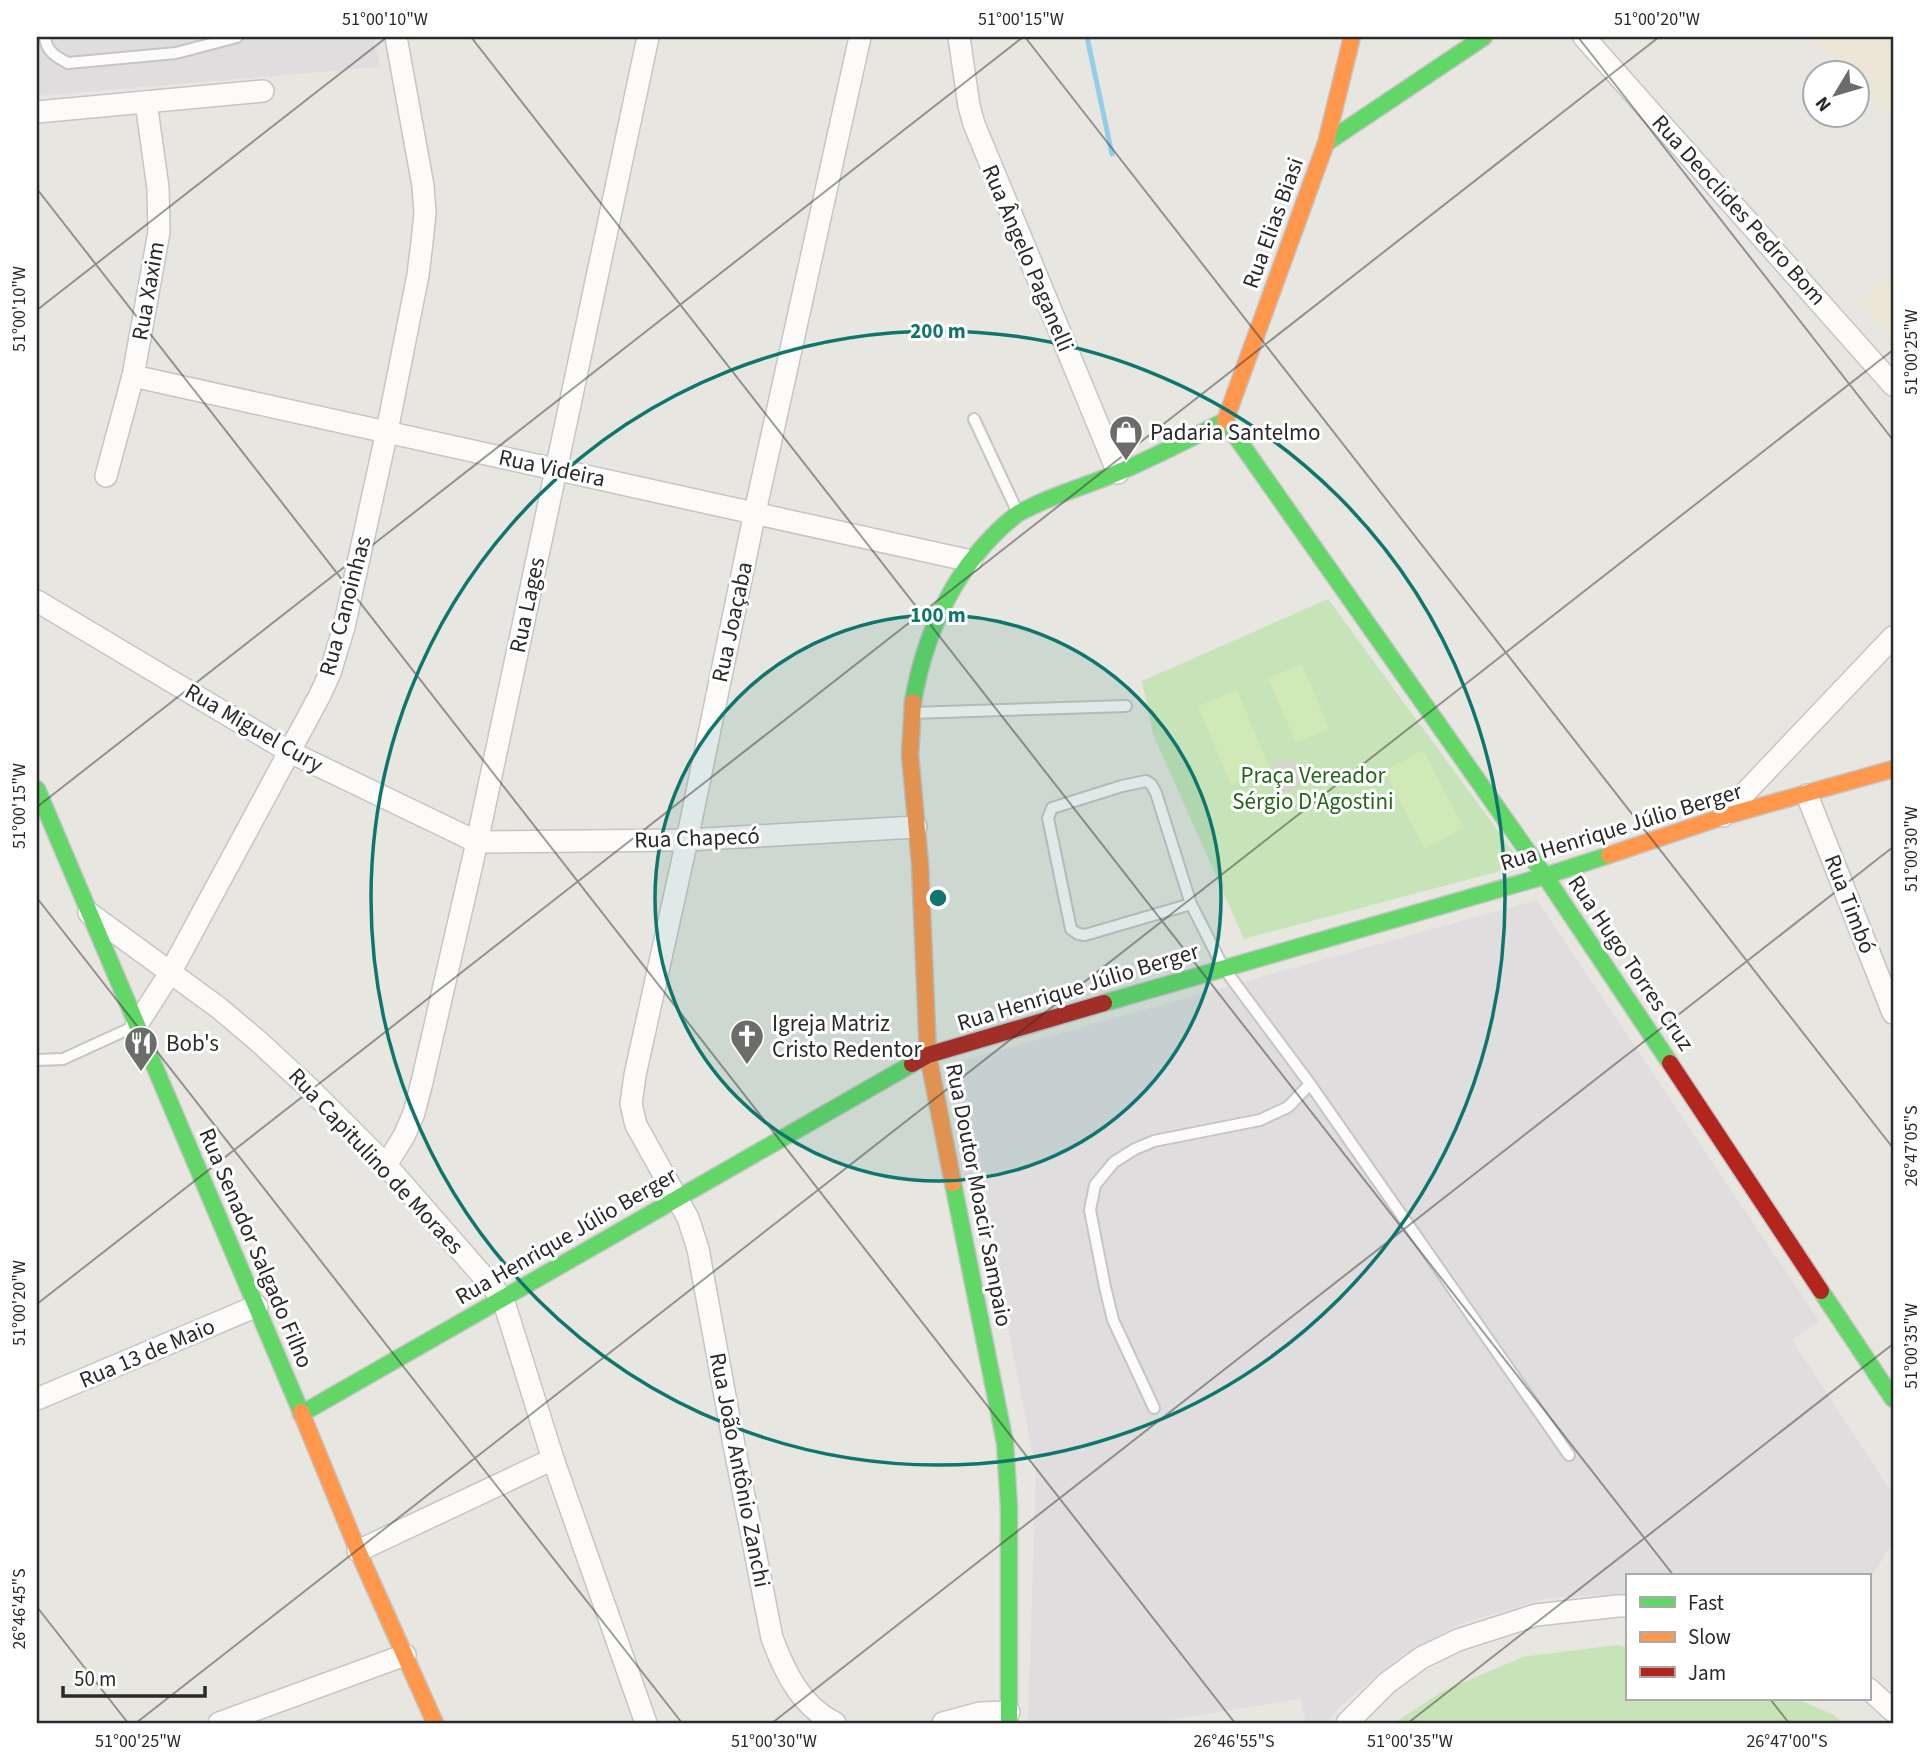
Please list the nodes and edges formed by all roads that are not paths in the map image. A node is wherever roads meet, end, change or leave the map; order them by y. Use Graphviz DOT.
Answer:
graph roads {
  1 [pos="45,37"];
  2 [pos="237,37"];
  3 [pos="396,37"];
  4 [pos="648,37"];
  5 [pos="860,37"];
  6 [pos="959,37"];
  7 [pos="1352,37"];
  8 [pos="1484,37"];
  9 [pos="1584,37"];
  10 [pos="263,91"];
  11 [pos="146,102"];
  12 [pos="37,112"];
  13 [pos="1326,143"];
  14 [pos="1886,363"];
  15 [pos="133,376"];
  16 [pos="1893,384"];
  17 [pos="974,419"];
  18 [pos="1225,421"];
  19 [pos="387,432"];
  20 [pos="556,469"];
  21 [pos="1118,472"];
  22 [pos="106,476"];
  23 [pos="755,512"];
  24 [pos="1018,513"];
  25 [pos="971,561"];
  26 [pos="37,601"];
  27 [pos="1893,637"];
  28 [pos="1126,706"];
  29 [pos="911,713"];
  30 [pos="290,752"];
  31 [pos="1893,769"];
  32 [pos="37,789"];
  33 [pos="1808,795"];
  34 [pos="1722,817"];
  35 [pos="916,827"];
  36 [pos="687,840"];
  37 [pos="477,842"];
  38 [pos="1545,876"];
  39 [pos="1191,904"];
  40 [pos="87,912"];
  41 [pos="1223,967"];
  42 [pos="170,973"];
  43 [pos="1893,1013"];
  44 [pos="136,1026"];
  45 [pos="928,1055"];
  46 [pos="37,1060"];
  47 [pos="1310,1084"];
  48 [pos="386,1165"];
  49 [pos="678,1198"];
  50 [pos="503,1299"];
  51 [pos="257,1306"];
  52 [pos="37,1399"];
  53 [pos="1893,1399"];
  54 [pos="1154,1408"];
  55 [pos="301,1414"];
  56 [pos="1569,1455"];
  57 [pos="553,1459"];
  58 [pos="358,1551"];
  59 [pos="1626,1606"];
  60 [pos="405,1655"];
  61 [pos="1870,1690"];
  62 [pos="1893,1712"];
  63 [pos="1009,1717"];
  64 [pos="219,1723"];
  65 [pos="435,1723"];
  66 [pos="646,1723"];
  67 [pos="835,1723"];
  68 [pos="943,1723"];
  69 [pos="1347,1723"];
  1 -- 2 [label="lane"];
  3 -- 19 [label="street, Rua Canoinhas"];
  4 -- 20 [label="street, Rua Lages"];
  5 -- 23 [label="street, Rua Joaçaba"];
  6 -- 21 [label="street, Rua Ângelo Paganelli"];
  7 -- 13 [label="street, Rua Elias Biasi"];
  8 -- 13 [label="street"];
  9 -- 14 [label="street, Rua Deoclides Pedro Bom"];
  10 -- 11 [label="street"];
  11 -- 12 [label="street"];
  11 -- 15 [label="street, Rua Xaxim"];
  13 -- 18 [label="street, Rua Elias Biasi"];
  14 -- 16 [label="street, Rua Deoclides Pedro Bom"];
  15 -- 19 [label="street, Rua Videira"];
  15 -- 22 [label="street, Rua Xaxim"];
  17 -- 24 [label="lane"];
  18 -- 21 [label="street, Rua Doutor Moacir Sampaio"];
  18 -- 38 [label="street, Rua Hugo Torres Cruz"];
  19 -- 20 [label="street, Rua Videira"];
  19 -- 30 [label="street, Rua Canoinhas"];
  20 -- 23 [label="street, Rua Videira"];
  20 -- 37 [label="street, Rua Lages"];
  21 -- 24 [label="street, Rua Doutor Moacir Sampaio"];
  23 -- 25 [label="street, Rua Videira"];
  23 -- 36 [label="street, Rua Joaçaba"];
  24 -- 25 [label="street, Rua Doutor Moacir Sampaio"];
  25 -- 29 [label="street, Rua Doutor Moacir Sampaio"];
  26 -- 30 [label="street, Rua Miguel Cury"];
  27 -- 34 [label="street"];
  28 -- 29 [label="lane"];
  29 -- 35 [label="street, Rua Doutor Moacir Sampaio"];
  30 -- 37 [label="street, Rua Miguel Cury"];
  30 -- 42 [label="street, Rua Canoinhas"];
  31 -- 33 [label="street, Rua Henrique Júlio Berger"];
  32 -- 40 [label="street, Rua Senador Salgado Filho"];
  33 -- 34 [label="street, Rua Henrique Júlio Berger"];
  33 -- 43 [label="street, Rua Timbó"];
  34 -- 38 [label="street, Rua Henrique Júlio Berger"];
  35 -- 36 [label="street, Rua Chapecó"];
  35 -- 45 [label="street, Rua Doutor Moacir Sampaio"];
  36 -- 37 [label="street, Rua Chapecó"];
  36 -- 49 [label="street, Rua Joaçaba"];
  37 -- 48 [label="street, Rua Lages"];
  38 -- 41 [label="street, Rua Henrique Júlio Berger"];
  38 -- 53 [label="street, Rua Hugo Torres Cruz"];
  39 -- 39 [label="lane"];
  39 -- 41 [label="lane"];
  40 -- 42 [label="street, Rua Capitulino de Moraes"];
  40 -- 44 [label="street, Rua Senador Salgado Filho"];
  41 -- 45 [label="street, Rua Henrique Júlio Berger"];
  41 -- 47 [label="lane"];
  42 -- 44 [label="street, Rua Canoinhas"];
  42 -- 48 [label="street, Rua Capitulino de Moraes"];
  44 -- 46 [label="lane"];
  44 -- 51 [label="street, Rua Senador Salgado Filho"];
  45 -- 49 [label="street, Rua Henrique Júlio Berger"];
  45 -- 63 [label="street, Rua Doutor Moacir Sampaio"];
  47 -- 54 [label="lane"];
  47 -- 56 [label="lane"];
  48 -- 50 [label="street, Rua Capitulino de Moraes"];
  49 -- 50 [label="street, Rua Henrique Júlio Berger"];
  49 -- 67 [label="street, Rua João Antônio Zanchi"];
  50 -- 55 [label="street, Rua Henrique Júlio Berger"];
  50 -- 57 [label="street, Rua Capitulino de Moraes"];
  51 -- 52 [label="street, Rua 13 de Maio"];
  51 -- 55 [label="street, Rua Senador Salgado Filho"];
  55 -- 58 [label="street, Rua Senador Salgado Filho"];
  57 -- 58 [label="street"];
  57 -- 66 [label="street, Rua Capitulino de Moraes"];
  58 -- 60 [label="street, Rua Senador Salgado Filho"];
  59 -- 69 [label="street"];
  60 -- 64 [label="street"];
  60 -- 65 [label="street, Rua Senador Salgado Filho"];
  61 -- 62 [label="street"];
  63 -- 68 [label="street"];
}
